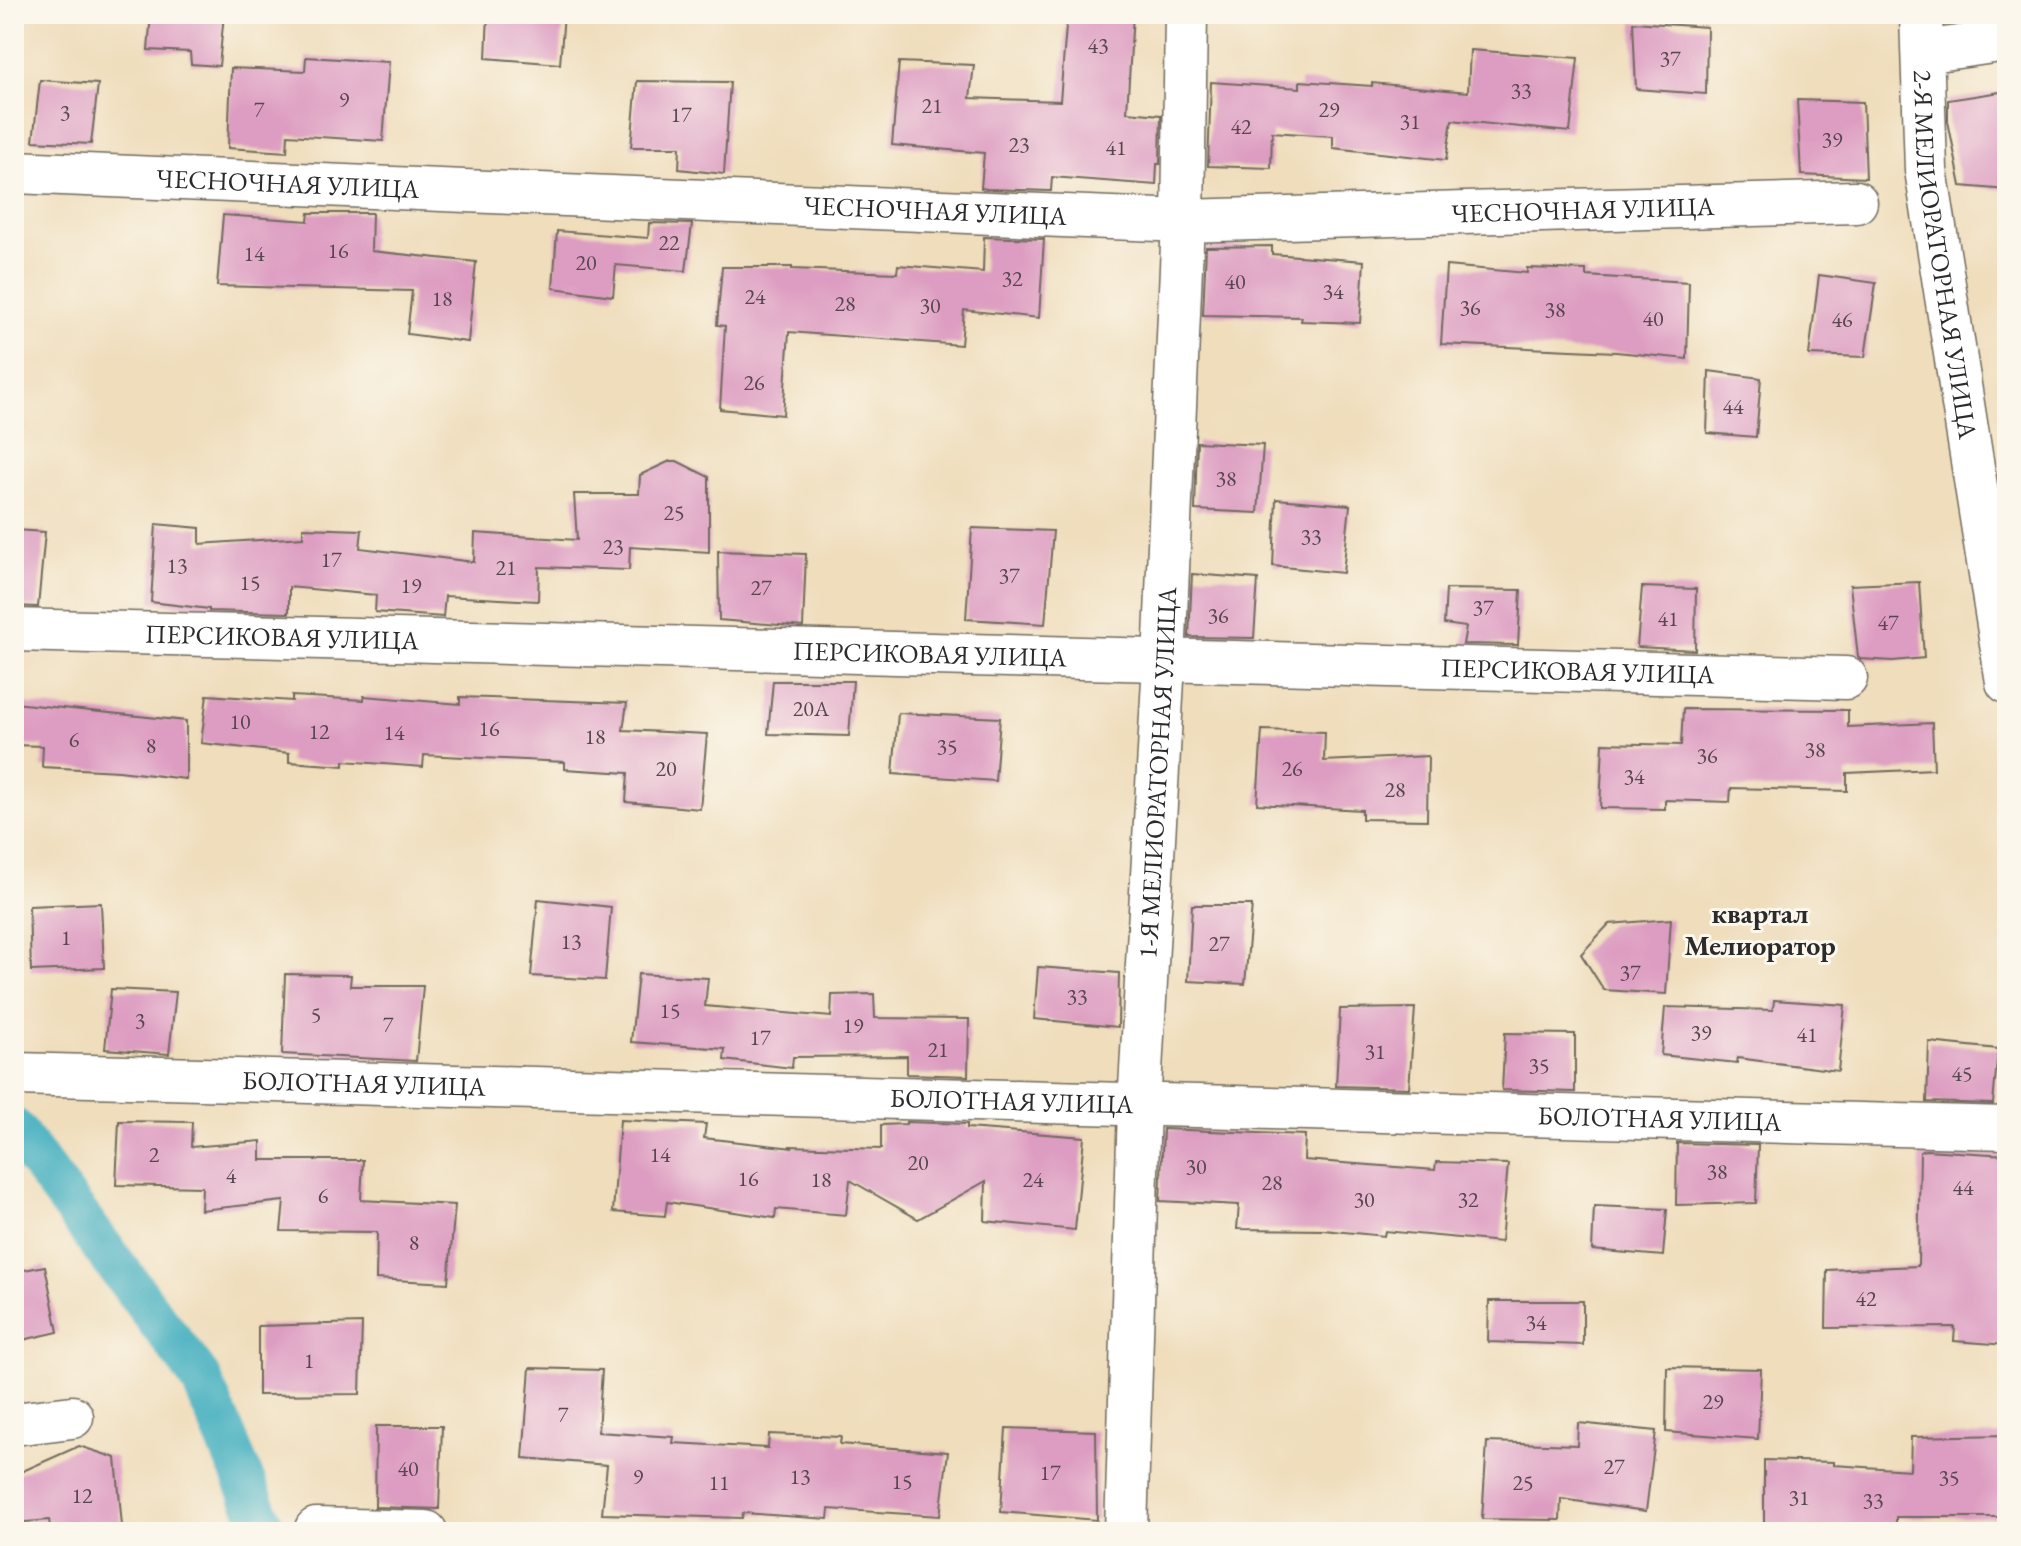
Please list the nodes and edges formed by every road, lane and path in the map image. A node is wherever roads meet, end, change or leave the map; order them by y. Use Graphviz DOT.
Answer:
graph roads {
  1 [pos="1186,14"];
  2 [pos="1922,33"];
  3 [pos="2007,40"];
  4 [pos="14,172"];
  5 [pos="1856,202"];
  6 [pos="1183,221"];
  7 [pos="1996,535"];
  8 [pos="14,630"];
  9 [pos="1164,662"];
  10 [pos="1846,678"];
  11 [pos="2007,682"];
  12 [pos="16,1074"];
  13 [pos="1139,1106"];
  14 [pos="2007,1128"];
  15 [pos="72,1417"];
  16 [pos="14,1424"];
  17 [pos="316,1529"];
  18 [pos="426,1532"];
  19 [pos="1126,1532"];
  1 -- 6 [label="street, 1-Я МЕЛИОРАТОРНАЯ УЛИЦА"];
  2 -- 3 [label="street"];
  2 -- 7 [label="street, 2-Я МЕЛИОРАТОРНАЯ УЛИЦА"];
  4 -- 6 [label="street, ЧЕСНОЧНАЯ УЛИЦА"];
  5 -- 6 [label="street, ЧЕСНОЧНАЯ УЛИЦА"];
  6 -- 9 [label="street, 1-Я МЕЛИОРАТОРНАЯ УЛИЦА"];
  7 -- 11 [label="street, 2-Я МЕЛИОРАТОРНАЯ УЛИЦА"];
  8 -- 9 [label="street, ПЕРСИКОВАЯ УЛИЦА"];
  9 -- 10 [label="street, ПЕРСИКОВАЯ УЛИЦА"];
  9 -- 13 [label="street, 1-Я МЕЛИОРАТОРНАЯ УЛИЦА"];
  12 -- 13 [label="street, БОЛОТНАЯ УЛИЦА"];
  13 -- 14 [label="street, БОЛОТНАЯ УЛИЦА"];
  13 -- 19 [label="street, 1-Я МЕЛИОРАТОРНАЯ УЛИЦА"];
  15 -- 16 [label="street"];
  17 -- 18 [label="street"];
}
